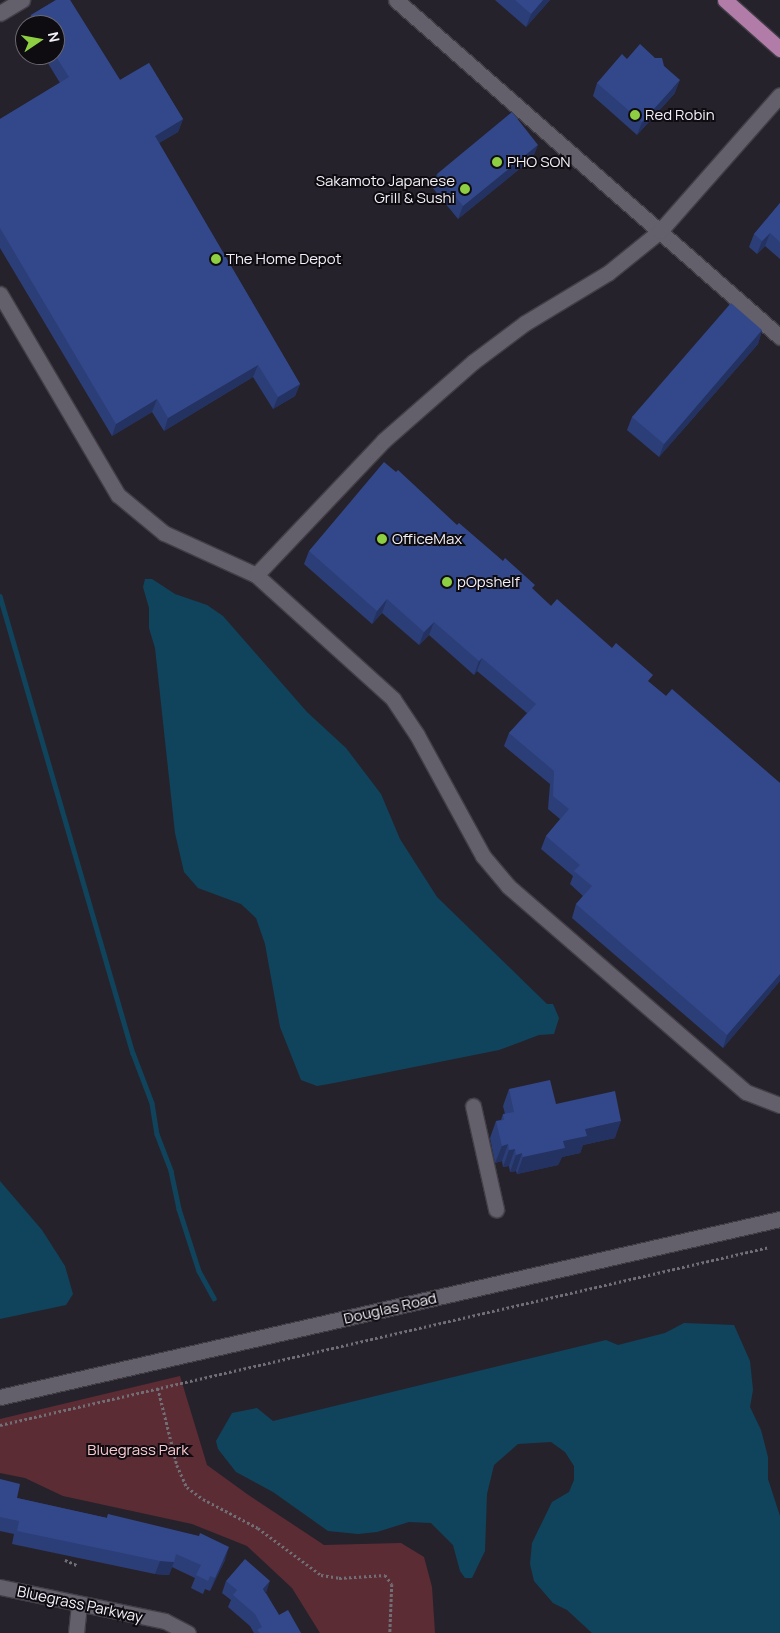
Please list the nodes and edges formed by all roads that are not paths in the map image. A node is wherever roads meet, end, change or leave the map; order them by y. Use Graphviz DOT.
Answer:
graph roads {
  1 [pos="22,0"];
  2 [pos="396,0"];
  3 [pos="725,0"];
  4 [pos="0,13"];
  5 [pos="780,49"];
  6 [pos="780,95"];
  7 [pos="660,231"];
  8 [pos="0,294"];
  9 [pos="780,337"];
  10 [pos="256,575"];
  11 [pos="780,1105"];
  12 [pos="473,1106"];
  13 [pos="496,1209"];
  14 [pos="780,1220"];
  15 [pos="0,1397"];
  16 [pos="0,1587"];
  17 [pos="79,1604"];
  18 [pos="76,1633"];
  19 [pos="188,1633"];
  1 -- 4 [label="street"];
  2 -- 7 [label="street"];
  3 -- 5 [label="main road"];
  6 -- 7 [label="street"];
  7 -- 9 [label="street"];
  7 -- 10 [label="street"];
  8 -- 10 [label="street"];
  10 -- 11 [label="street"];
  12 -- 13 [label="street"];
  14 -- 15 [label="street, Douglas Road"];
  16 -- 17 [label="street, Bluegrass Parkway"];
  17 -- 18 [label="street"];
  17 -- 19 [label="street, Bluegrass Parkway"];
}
